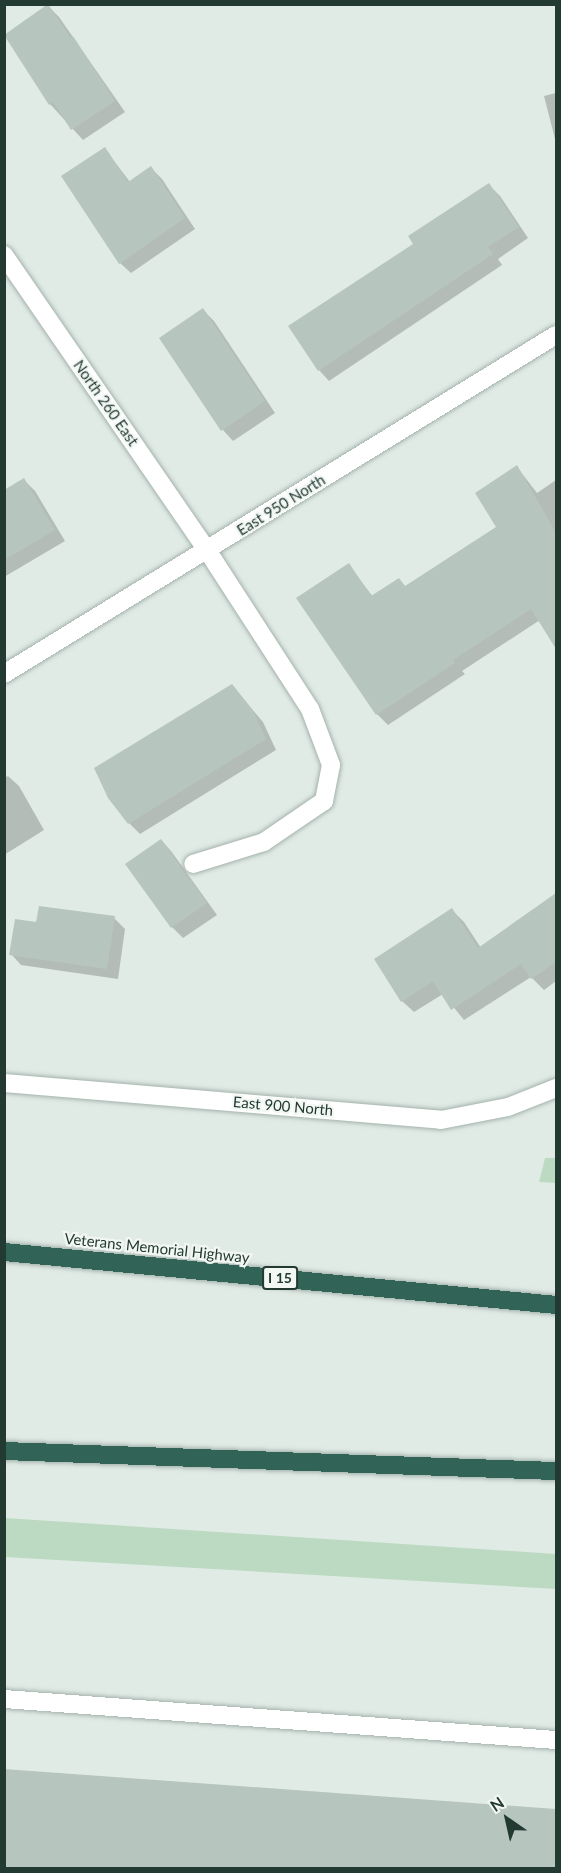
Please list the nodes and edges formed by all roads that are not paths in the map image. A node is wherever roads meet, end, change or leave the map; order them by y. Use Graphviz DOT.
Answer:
graph roads {
  1 [pos="4,255"];
  2 [pos="556,335"];
  3 [pos="207,550"];
  4 [pos="4,674"];
  5 [pos="193,864"];
  6 [pos="4,1083"];
  7 [pos="556,1088"];
  8 [pos="4,1252"];
  9 [pos="556,1305"];
  10 [pos="4,1451"];
  11 [pos="556,1471"];
  12 [pos="4,1699"];
  13 [pos="556,1740"];
  1 -- 3 [label="street, North 260 East"];
  2 -- 3 [label="street, East 950 North"];
  3 -- 4 [label="street, East 950 North"];
  3 -- 5 [label="street, North 260 East"];
  6 -- 7 [label="street, East 900 North"];
  8 -- 9 [label="highway, Veterans Memorial Highway / I 15"];
  10 -- 11 [label="highway"];
  12 -- 13 [label="street"];
}
